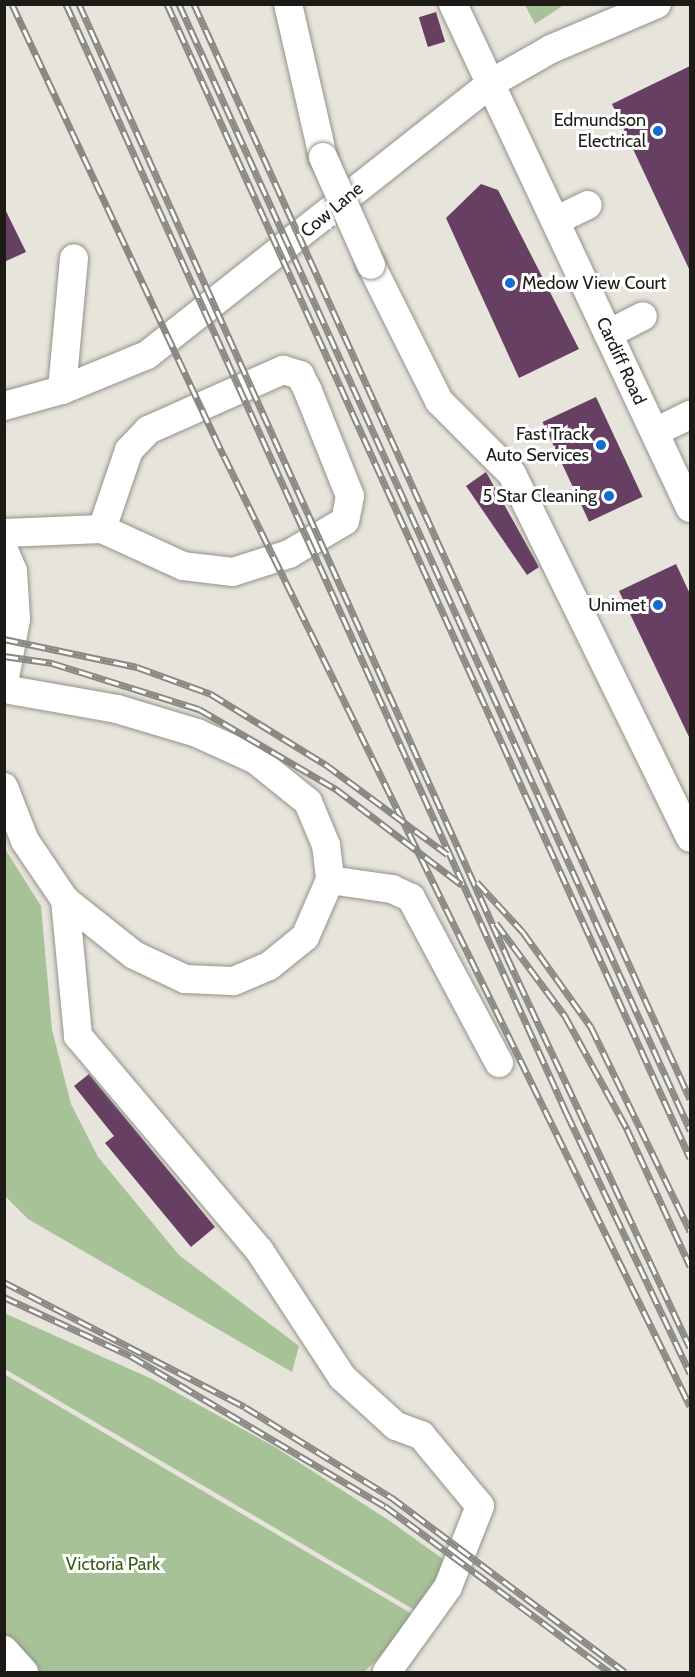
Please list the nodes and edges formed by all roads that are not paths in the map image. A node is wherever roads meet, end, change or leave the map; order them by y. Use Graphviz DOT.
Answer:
graph roads {
  1 [pos="288,4"];
  2 [pos="453,4"];
  3 [pos="657,4"];
  4 [pos="493,82"];
  5 [pos="588,205"];
  6 [pos="557,220"];
  7 [pos="74,259"];
  8 [pos="644,316"];
  9 [pos="609,334"];
  10 [pos="62,390"];
  11 [pos="4,406"];
  12 [pos="690,415"];
  13 [pos="655,432"];
  14 [pos="690,508"];
  15 [pos="102,529"];
  16 [pos="4,533"];
  17 [pos="4,550"];
  18 [pos="4,683"];
  19 [pos="4,689"];
  20 [pos="4,787"];
  21 [pos="690,838"];
  22 [pos="330,880"];
  23 [pos="65,900"];
  24 [pos="499,1063"];
  25 [pos="4,1650"];
  26 [pos="24,1672"];
  27 [pos="387,1672"];
  1 -- 21 [label="street, bridge"];
  2 -- 4 [label="street, Cardiff Road"];
  3 -- 4 [label="street, Cow Lane"];
  4 -- 6 [label="street, Cardiff Road"];
  4 -- 10 [label="street, Cow Lane"];
  5 -- 6 [label="street"];
  6 -- 9 [label="street, Cardiff Road"];
  7 -- 10 [label="street"];
  8 -- 9 [label="street"];
  9 -- 13 [label="street, Cardiff Road"];
  10 -- 11 [label="street, Cow Lane"];
  12 -- 13 [label="street"];
  13 -- 14 [label="street, Cardiff Road"];
  15 -- 15 [label="street"];
  15 -- 16 [label="street"];
  17 -- 18 [label="street"];
  19 -- 22 [label="street"];
  20 -- 23 [label="street"];
  22 -- 23 [label="street"];
  22 -- 24 [label="street"];
  23 -- 27 [label="street"];
  25 -- 26 [label="street"];
}
